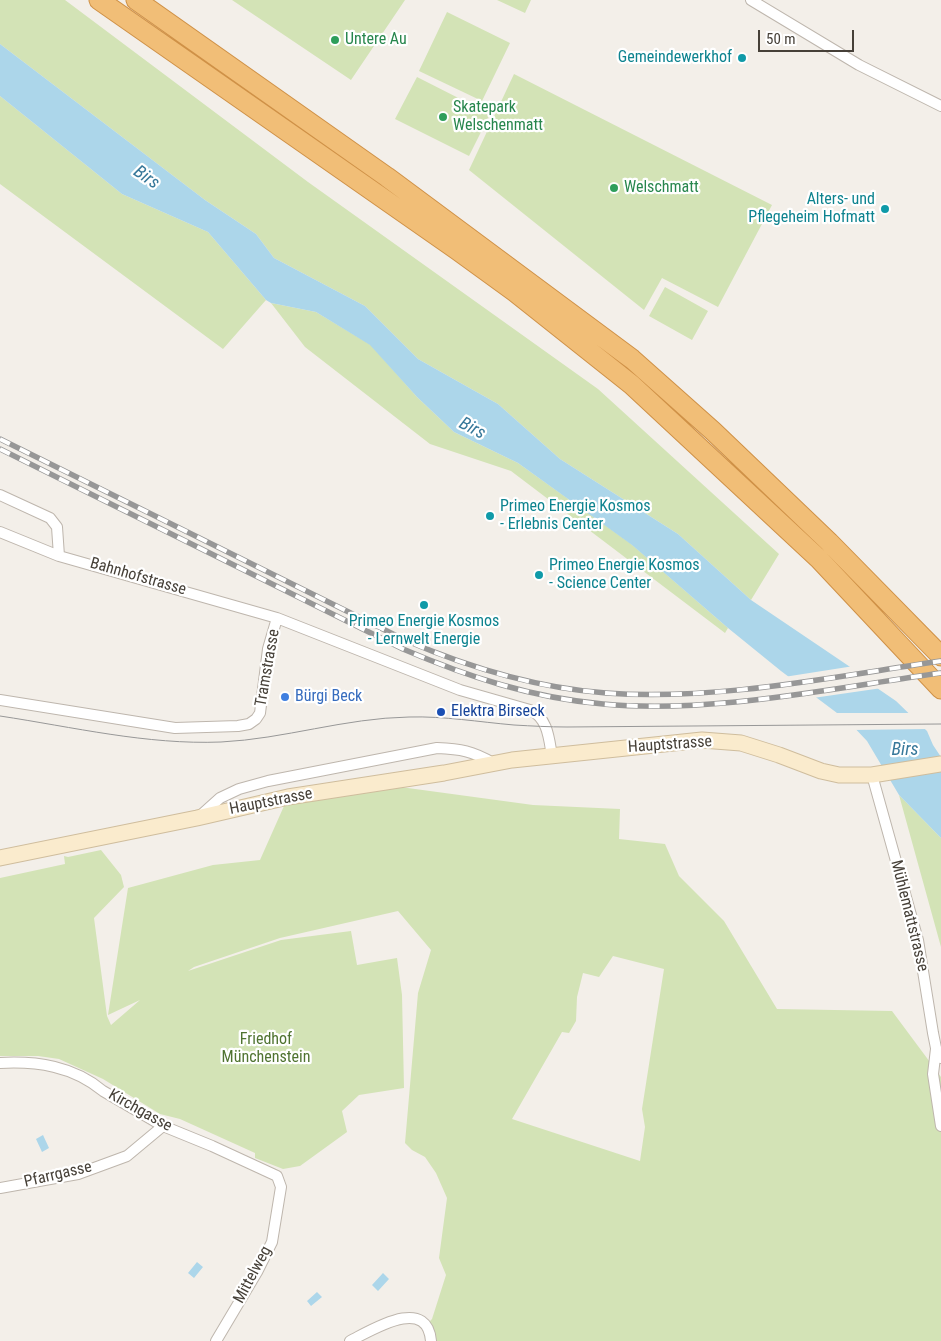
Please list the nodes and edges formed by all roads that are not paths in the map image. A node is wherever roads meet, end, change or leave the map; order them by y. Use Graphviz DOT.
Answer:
graph roads {
  1 [pos="99,0"];
  2 [pos="136,0"];
  3 [pos="751,0"];
  4 [pos="941,106"];
  5 [pos="0,495"];
  6 [pos="0,532"];
  7 [pos="59,556"];
  8 [pos="277,618"];
  9 [pos="941,656"];
  10 [pos="941,689"];
  11 [pos="0,700"];
  12 [pos="552,756"];
  13 [pos="493,763"];
  14 [pos="941,764"];
  15 [pos="872,775"];
  16 [pos="197,818"];
  17 [pos="0,858"];
  18 [pos="936,1048"];
  19 [pos="941,1058"];
  20 [pos="0,1063"];
  21 [pos="163,1126"];
  22 [pos="941,1126"];
  23 [pos="277,1176"];
  24 [pos="0,1188"];
  25 [pos="216,1341"];
  26 [pos="350,1341"];
  27 [pos="431,1341"];
  1 -- 10 [label="highway"];
  2 -- 9 [label="highway"];
  3 -- 4 [label="street"];
  5 -- 7 [label="street"];
  6 -- 7 [label="street, Bahnhofstrasse"];
  7 -- 8 [label="street, Bahnhofstrasse"];
  8 -- 11 [label="street, Tramstrasse"];
  8 -- 12 [label="street, Tramstrasse"];
  12 -- 13 [label="main road, Hauptstrasse"];
  12 -- 15 [label="main road, Hauptstrasse"];
  13 -- 16 [label="main road, Hauptstrasse"];
  13 -- 16 [label="street, Hauptstrasse"];
  14 -- 15 [label="main road, Hauptstrasse"];
  15 -- 18 [label="street, Mühlemattstrasse"];
  16 -- 17 [label="main road, Hauptstrasse"];
  18 -- 19 [label="street, Mühlemattstrasse"];
  18 -- 22 [label="street"];
  20 -- 21 [label="street, Kirchgasse"];
  21 -- 23 [label="street, Kirchgasse"];
  21 -- 24 [label="street, Pfarrgasse"];
  23 -- 25 [label="street, Mittelweg"];
  26 -- 27 [label="street"];
}
